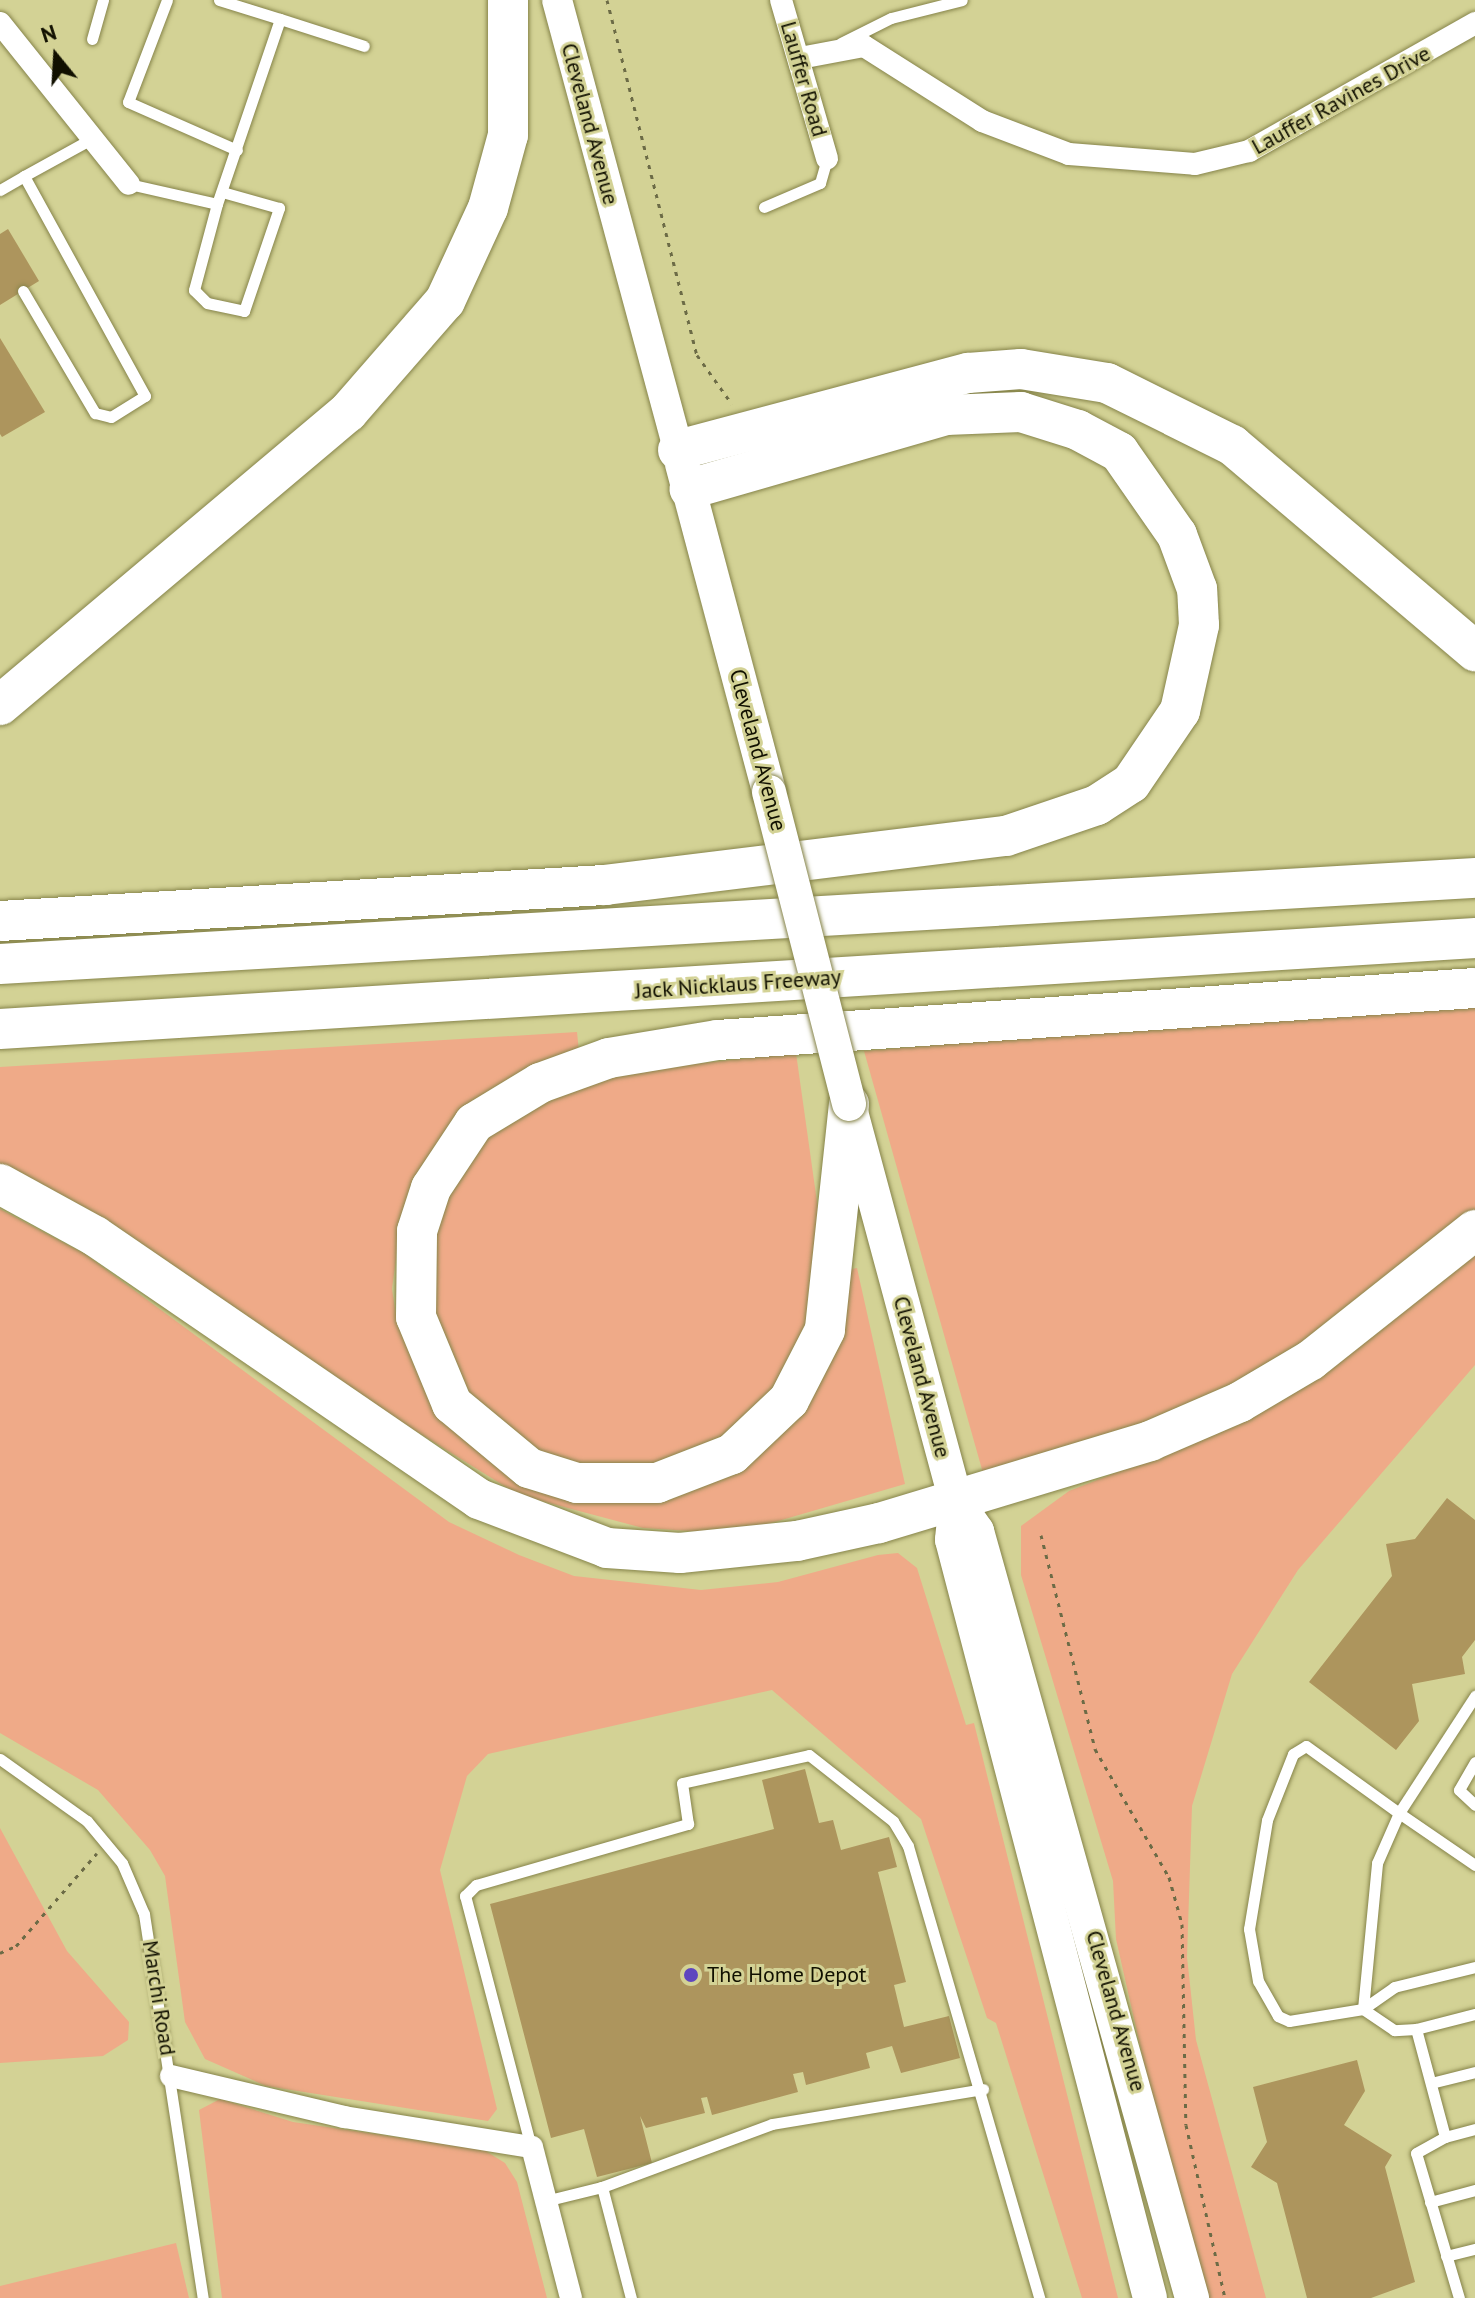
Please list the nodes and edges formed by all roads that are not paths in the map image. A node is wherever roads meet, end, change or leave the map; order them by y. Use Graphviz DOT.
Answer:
graph roads {
  1 [pos="103,0"];
  2 [pos="167,0"];
  3 [pos="219,0"];
  4 [pos="508,0"];
  5 [pos="557,0"];
  6 [pos="781,0"];
  7 [pos="962,0"];
  8 [pos="280,19"];
  9 [pos="0,23"];
  10 [pos="1475,23"];
  11 [pos="92,39"];
  12 [pos="837,45"];
  13 [pos="364,46"];
  14 [pos="800,58"];
  15 [pos="94,138"];
  16 [pos="237,150"];
  17 [pos="827,158"];
  18 [pos="24,176"];
  19 [pos="129,184"];
  20 [pos="0,190"];
  21 [pos="220,198"];
  22 [pos="764,207"];
  23 [pos="23,291"];
  24 [pos="678,450"];
  25 [pos="689,489"];
  26 [pos="1475,651"];
  27 [pos="0,705"];
  28 [pos="1475,878"];
  29 [pos="0,921"];
  30 [pos="1475,938"];
  31 [pos="0,964"];
  32 [pos="1475,988"];
  33 [pos="0,1029"];
  34 [pos="849,1104"];
  35 [pos="0,1184"];
  36 [pos="1475,1230"];
  37 [pos="956,1501"];
  38 [pos="1475,1696"];
  39 [pos="0,1759"];
  40 [pos="1475,1762"];
  41 [pos="1475,1805"];
  42 [pos="1399,1813"];
  43 [pos="1475,1865"];
  44 [pos="1475,1967"];
  45 [pos="1363,2009"];
  46 [pos="1475,2014"];
  47 [pos="1416,2029"];
  48 [pos="1475,2072"];
  49 [pos="171,2076"];
  50 [pos="1431,2083"];
  51 [pos="983,2089"];
  52 [pos="1475,2129"];
  53 [pos="1445,2137"];
  54 [pos="532,2147"];
  55 [pos="602,2187"];
  56 [pos="1475,2190"];
  57 [pos="545,2201"];
  58 [pos="1430,2202"];
  59 [pos="1475,2249"];
  60 [pos="1446,2256"];
  61 [pos="203,2298"];
  62 [pos="571,2298"];
  63 [pos="631,2298"];
  64 [pos="1039,2298"];
  65 [pos="1150,2298"];
  66 [pos="1192,2298"];
  67 [pos="1459,2298"];
  1 -- 11 [label="lane"];
  2 -- 16 [label="lane"];
  3 -- 8 [label="lane"];
  4 -- 27 [label="highway"];
  5 -- 24 [label="main road, Cleveland Avenue"];
  6 -- 14 [label="street, Lauffer Road"];
  7 -- 12 [label="lane"];
  8 -- 13 [label="lane"];
  8 -- 16 [label="lane"];
  9 -- 15 [label="street"];
  10 -- 12 [label="street, Lauffer Ravines Drive"];
  12 -- 14 [label="street"];
  14 -- 17 [label="street, Lauffer Road"];
  15 -- 18 [label="lane"];
  15 -- 19 [label="street"];
  16 -- 21 [label="lane"];
  17 -- 22 [label="lane"];
  18 -- 20 [label="lane"];
  18 -- 23 [label="lane"];
  19 -- 21 [label="lane"];
  21 -- 21 [label="lane"];
  24 -- 25 [label="main road, Cleveland Avenue"];
  24 -- 26 [label="highway"];
  25 -- 29 [label="highway"];
  25 -- 34 [label="main road, Cleveland Avenue, bridge"];
  28 -- 31 [label="highway"];
  30 -- 33 [label="highway, Jack Nicklaus Freeway"];
  32 -- 34 [label="highway"];
  34 -- 37 [label="main road, Cleveland Avenue"];
  35 -- 37 [label="highway"];
  36 -- 37 [label="highway"];
  37 -- 65 [label="main road, Cleveland Avenue"];
  37 -- 66 [label="main road, Cleveland Avenue"];
  38 -- 42 [label="lane"];
  39 -- 49 [label="lane, Marchi Road"];
  40 -- 41 [label="lane"];
  42 -- 43 [label="lane"];
  42 -- 45 [label="lane"];
  42 -- 45 [label="lane"];
  44 -- 45 [label="lane"];
  45 -- 47 [label="lane"];
  46 -- 47 [label="lane"];
  47 -- 50 [label="lane"];
  48 -- 50 [label="lane"];
  49 -- 54 [label="street"];
  49 -- 61 [label="lane, Marchi Road"];
  50 -- 53 [label="lane"];
  51 -- 54 [label="lane"];
  51 -- 55 [label="lane"];
  51 -- 64 [label="lane"];
  52 -- 53 [label="lane"];
  53 -- 58 [label="lane"];
  54 -- 57 [label="street"];
  55 -- 57 [label="lane"];
  55 -- 63 [label="lane"];
  56 -- 58 [label="lane"];
  57 -- 62 [label="street"];
  58 -- 60 [label="lane"];
  59 -- 60 [label="lane"];
  60 -- 67 [label="lane"];
}
